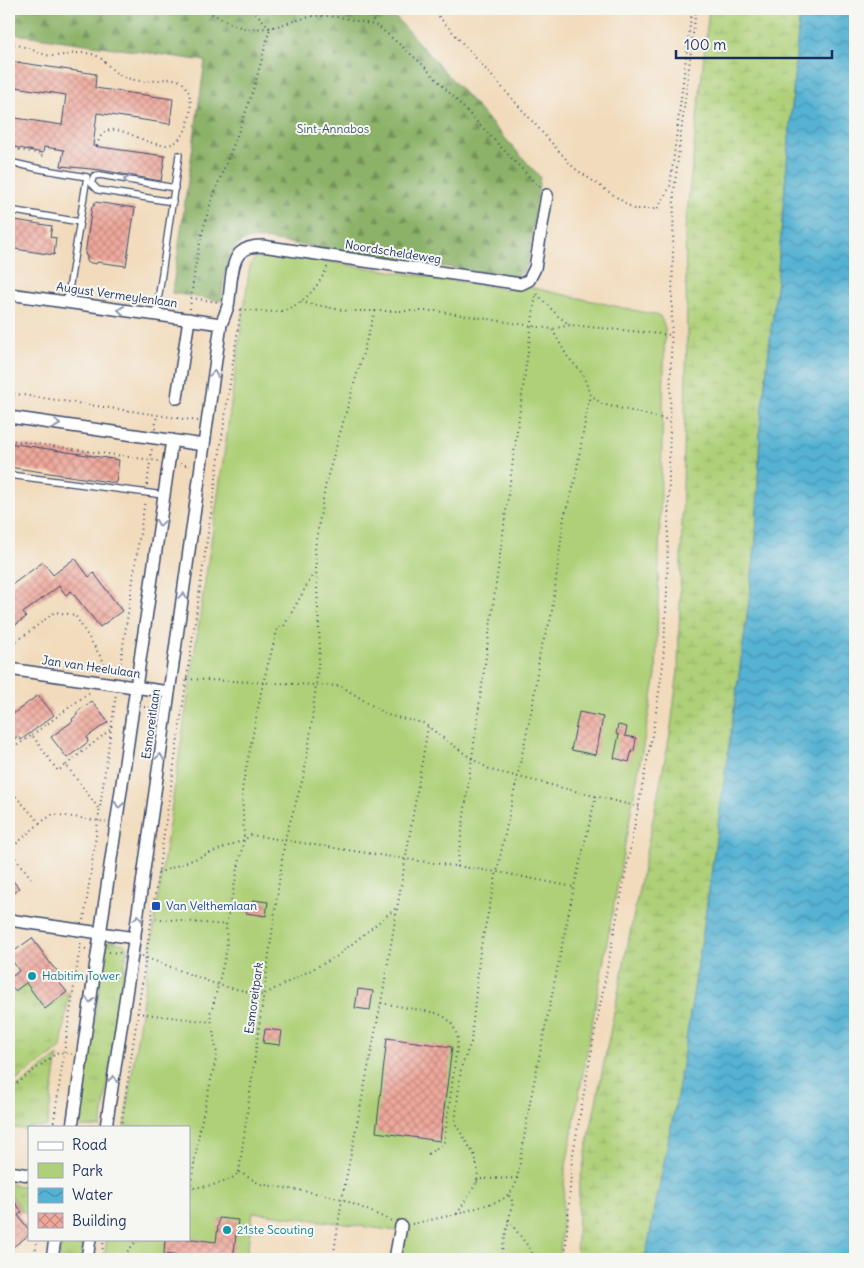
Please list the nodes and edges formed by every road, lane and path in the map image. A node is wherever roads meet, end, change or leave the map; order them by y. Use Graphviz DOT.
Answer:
graph roads {
  1 [pos="18,9"];
  2 [pos="52,9"];
  3 [pos="203,9"];
  4 [pos="252,9"];
  5 [pos="363,9"];
  6 [pos="432,9"];
  7 [pos="692,9"];
  8 [pos="696,9"];
  9 [pos="378,26"];
  10 [pos="270,28"];
  11 [pos="9,45"];
  12 [pos="97,146"];
  13 [pos="9,148"];
  14 [pos="179,155"];
  15 [pos="10,162"];
  16 [pos="40,169"];
  17 [pos="175,188"];
  18 [pos="547,196"];
  19 [pos="172,202"];
  20 [pos="9,209"];
  21 [pos="80,222"];
  22 [pos="332,256"];
  23 [pos="9,294"];
  24 [pos="191,298"];
  25 [pos="67,302"];
  26 [pos="301,302"];
  27 [pos="228,307"];
  28 [pos="241,308"];
  29 [pos="375,311"];
  30 [pos="156,315"];
  31 [pos="189,319"];
  32 [pos="221,324"];
  33 [pos="570,325"];
  34 [pos="532,326"];
  35 [pos="552,328"];
  36 [pos="671,335"];
  37 [pos="9,393"];
  38 [pos="590,394"];
  39 [pos="177,398"];
  40 [pos="157,415"];
  41 [pos="9,417"];
  42 [pos="669,420"];
  43 [pos="208,422"];
  44 [pos="154,438"];
  45 [pos="9,440"];
  46 [pos="172,440"];
  47 [pos="204,445"];
  48 [pos="150,460"];
  49 [pos="169,462"];
  50 [pos="201,468"];
  51 [pos="9,475"];
  52 [pos="146,493"];
  53 [pos="164,495"];
  54 [pos="316,569"];
  55 [pos="9,646"];
  56 [pos="9,668"];
  57 [pos="186,680"];
  58 [pos="263,683"];
  59 [pos="316,685"];
  60 [pos="136,687"];
  61 [pos="84,688"];
  62 [pos="113,688"];
  63 [pos="169,692"];
  64 [pos="133,705"];
  65 [pos="167,710"];
  66 [pos="182,712"];
  67 [pos="428,727"];
  68 [pos="111,729"];
  69 [pos="32,735"];
  70 [pos="9,751"];
  71 [pos="472,759"];
  72 [pos="66,765"];
  73 [pos="518,776"];
  74 [pos="9,789"];
  75 [pos="596,796"];
  76 [pos="639,807"];
  77 [pos="99,809"];
  78 [pos="98,821"];
  79 [pos="40,823"];
  80 [pos="116,823"];
  81 [pos="285,839"];
  82 [pos="244,840"];
  83 [pos="9,850"];
  84 [pos="405,859"];
  85 [pos="458,867"];
  86 [pos="498,872"];
  87 [pos="158,874"];
  88 [pos="30,878"];
  89 [pos="574,887"];
  90 [pos="397,907"];
  91 [pos="151,918"];
  92 [pos="9,920"];
  93 [pos="226,925"];
  94 [pos="100,933"];
  95 [pos="82,934"];
  96 [pos="135,938"];
  97 [pos="80,948"];
  98 [pos="98,950"];
  99 [pos="132,955"];
  100 [pos="146,957"];
  101 [pos="218,985"];
  102 [pos="263,994"];
  103 [pos="381,1003"];
  104 [pos="137,1013"];
  105 [pos="212,1022"];
  106 [pos="64,1053"];
  107 [pos="82,1055"];
  108 [pos="9,1089"];
  109 [pos="53,1126"];
  110 [pos="72,1126"];
  111 [pos="106,1126"];
  112 [pos="121,1126"];
  113 [pos="425,1156"];
  114 [pos="9,1172"];
  115 [pos="238,1172"];
  116 [pos="28,1175"];
  117 [pos="518,1178"];
  118 [pos="190,1179"];
  119 [pos="477,1182"];
  120 [pos="190,1189"];
  121 [pos="508,1194"];
  122 [pos="342,1199"];
  123 [pos="457,1214"];
  124 [pos="508,1220"];
  125 [pos="400,1226"];
  126 [pos="37,1240"];
  127 [pos="55,1240"];
  128 [pos="90,1240"];
  129 [pos="104,1240"];
  130 [pos="137,1240"];
  131 [pos="9,1257"];
  132 [pos="26,1259"];
  133 [pos="34,1259"];
  134 [pos="52,1259"];
  135 [pos="87,1259"];
  136 [pos="101,1259"];
  137 [pos="122,1259"];
  138 [pos="333,1259"];
  139 [pos="395,1259"];
  140 [pos="500,1259"];
  141 [pos="535,1259"];
  142 [pos="564,1259"];
  1 -- 2 [label="path"];
  3 -- 10 [label="path"];
  4 -- 10 [label="path"];
  5 -- 9 [label="path"];
  6 -- 7 [label="path"];
  8 -- 36 [label="path"];
  9 -- 10 [label="path"];
  9 -- 18 [label="path"];
  10 -- 24 [label="path"];
  11 -- 12 [label="path"];
  13 -- 16 [label="path"];
  14 -- 17 [label="lane"];
  15 -- 16 [label="lane"];
  15 -- 20 [label="path"];
  16 -- 21 [label="lane"];
  17 -- 19 [label="lane"];
  17 -- 19 [label="lane, one-way"];
  18 -- 22 [label="street, Noordscheldeweg"];
  19 -- 30 [label="lane"];
  20 -- 21 [label="lane"];
  21 -- 25 [label="lane"];
  22 -- 26 [label="path"];
  22 -- 27 [label="street, Noordscheldeweg"];
  23 -- 25 [label="street, August Vermeylenlaan"];
  24 -- 27 [label="path"];
  24 -- 31 [label="path"];
  30 -- 25 [label="street, August Vermeylenlaan, one-way"];
  26 -- 28 [label="path"];
  26 -- 29 [label="path"];
  27 -- 28 [label="path"];
  27 -- 32 [label="street, Noordscheldeweg"];
  28 -- 57 [label="path"];
  29 -- 34 [label="path"];
  29 -- 54 [label="path, Esmoreitpark"];
  30 -- 31 [label="street, August Vermeylenlaan"];
  31 -- 32 [label="street, August Vermeylenlaan"];
  31 -- 39 [label="street"];
  43 -- 32 [label="street, Esmoreitlaan, one-way"];
  33 -- 34 [label="path"];
  33 -- 35 [label="path"];
  33 -- 36 [label="path"];
  34 -- 35 [label="path"];
  34 -- 71 [label="path"];
  35 -- 38 [label="path"];
  36 -- 42 [label="path"];
  37 -- 40 [label="path"];
  38 -- 42 [label="path"];
  38 -- 73 [label="path"];
  40 -- 43 [label="path"];
  40 -- 44 [label="path"];
  41 -- 44 [label="street, one-way"];
  42 -- 76 [label="path"];
  43 -- 47 [label="street, Esmoreitlaan"];
  44 -- 46 [label="street"];
  44 -- 48 [label="path"];
  45 -- 48 [label="path"];
  46 -- 47 [label="street"];
  46 -- 49 [label="street, Esmoreitlaan"];
  47 -- 50 [label="street, Esmoreitlaan"];
  48 -- 49 [label="path"];
  48 -- 52 [label="path"];
  49 -- 50 [label="path"];
  49 -- 53 [label="street, Esmoreitlaan"];
  63 -- 50 [label="street, Esmoreitlaan, one-way"];
  51 -- 52 [label="lane"];
  52 -- 53 [label="lane"];
  52 -- 62 [label="path"];
  53 -- 60 [label="street, Esmoreitlaan, one-way"];
  54 -- 58 [label="path"];
  54 -- 59 [label="path, Esmoreitpark"];
  55 -- 62 [label="path"];
  56 -- 62 [label="street, Jan van Heelulaan"];
  57 -- 58 [label="path"];
  57 -- 66 [label="path"];
  58 -- 59 [label="path"];
  58 -- 82 [label="path"];
  59 -- 67 [label="path"];
  59 -- 81 [label="path, Esmoreitpark"];
  60 -- 62 [label="street, Jan van Heelulaan"];
  60 -- 63 [label="street, Jan van Heelulaan"];
  60 -- 64 [label="street, Esmoreitlaan"];
  61 -- 69 [label="path"];
  62 -- 68 [label="path"];
  63 -- 65 [label="street, Esmoreitlaan"];
  64 -- 65 [label="path"];
  64 -- 80 [label="street, Esmoreitlaan, one-way"];
  65 -- 66 [label="path"];
  96 -- 65 [label="street, Esmoreitlaan, one-way"];
  66 -- 87 [label="path"];
  67 -- 71 [label="path"];
  67 -- 84 [label="path"];
  68 -- 72 [label="path"];
  68 -- 77 [label="path"];
  69 -- 70 [label="path"];
  69 -- 72 [label="path"];
  71 -- 73 [label="path"];
  71 -- 85 [label="path"];
  72 -- 77 [label="path"];
  73 -- 75 [label="path"];
  73 -- 86 [label="path"];
  74 -- 79 [label="path"];
  75 -- 76 [label="path"];
  75 -- 89 [label="path"];
  76 -- 142 [label="path"];
  77 -- 78 [label="path"];
  78 -- 79 [label="path"];
  78 -- 80 [label="path"];
  78 -- 95 [label="path"];
  79 -- 83 [label="path"];
  80 -- 94 [label="street, Esmoreitlaan"];
  81 -- 82 [label="path"];
  81 -- 84 [label="path"];
  81 -- 102 [label="path, Esmoreitpark"];
  82 -- 87 [label="path"];
  82 -- 93 [label="path"];
  83 -- 88 [label="path"];
  84 -- 85 [label="path"];
  84 -- 90 [label="path"];
  85 -- 86 [label="path"];
  86 -- 89 [label="path"];
  86 -- 119 [label="path"];
  87 -- 91 [label="path"];
  89 -- 117 [label="path"];
  90 -- 102 [label="path"];
  90 -- 103 [label="path"];
  91 -- 93 [label="path"];
  91 -- 100 [label="path"];
  92 -- 95 [label="street"];
  93 -- 101 [label="path"];
  94 -- 95 [label="street"];
  94 -- 96 [label="street"];
  94 -- 98 [label="street, Esmoreitlaan"];
  95 -- 97 [label="path"];
  96 -- 99 [label="street, Esmoreitlaan"];
  97 -- 98 [label="path"];
  97 -- 106 [label="path"];
  98 -- 99 [label="path"];
  98 -- 107 [label="street, Esmoreitlaan, one-way"];
  99 -- 100 [label="path"];
  111 -- 99 [label="street, Esmoreitlaan, one-way"];
  100 -- 101 [label="path"];
  100 -- 104 [label="path"];
  101 -- 102 [label="path"];
  101 -- 105 [label="path"];
  102 -- 115 [label="path, Esmoreitpark"];
  103 -- 113 [label="path"];
  103 -- 122 [label="path"];
  104 -- 105 [label="path"];
  104 -- 112 [label="path"];
  105 -- 118 [label="path"];
  106 -- 107 [label="path"];
  106 -- 108 [label="path"];
  106 -- 109 [label="path"];
  107 -- 110 [label="street, Esmoreitlaan"];
  114 -- 116 [label="street"];
  115 -- 120 [label="path"];
  115 -- 122 [label="path"];
  117 -- 119 [label="path"];
  117 -- 121 [label="path"];
  118 -- 120 [label="path"];
  119 -- 123 [label="path"];
  121 -- 123 [label="path"];
  121 -- 124 [label="path"];
  122 -- 125 [label="path"];
  122 -- 138 [label="path"];
  123 -- 125 [label="path"];
  124 -- 140 [label="path"];
  124 -- 141 [label="path"];
  125 -- 139 [label="street"];
  126 -- 133 [label="path"];
  127 -- 134 [label="street"];
  128 -- 135 [label="street"];
  129 -- 136 [label="path"];
  130 -- 137 [label="path"];
  131 -- 132 [label="path"];
}
